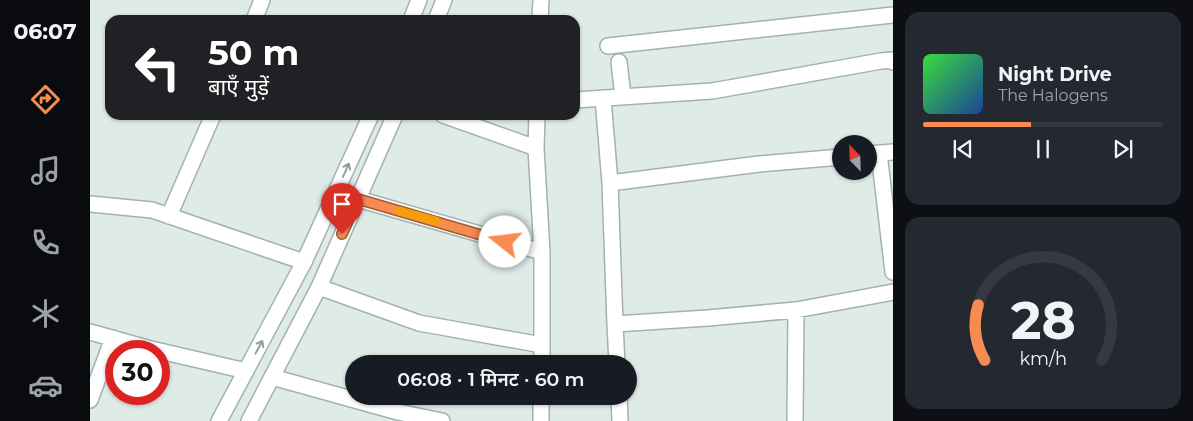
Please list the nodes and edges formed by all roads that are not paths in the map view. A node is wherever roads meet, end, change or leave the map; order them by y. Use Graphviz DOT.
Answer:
graph roads {
  1 [pos="262,0"];
  2 [pos="419,0"];
  3 [pos="444,0"];
  4 [pos="541,0"];
  5 [pos="256,15"];
  6 [pos="413,15"];
  7 [pos="438,15"];
  8 [pos="540,15"];
  9 [pos="893,15"];
  10 [pos="608,46"];
  11 [pos="619,62"];
  12 [pos="893,62"];
  13 [pos="623,97"];
  14 [pos="603,98"];
  15 [pos="580,100"];
  16 [pos="211,120"];
  17 [pos="369,120"];
  18 [pos="393,120"];
  19 [pos="457,120"];
  20 [pos="537,120"];
  21 [pos="536,148"];
  22 [pos="880,153"];
  23 [pos="832,157"];
  24 [pos="610,183"];
  25 [pos="358,199"];
  26 [pos="90,204"];
  27 [pos="170,216"];
  28 [pos="542,252"];
  29 [pos="304,262"];
  30 [pos="893,272"];
  31 [pos="319,287"];
  32 [pos="893,292"];
  33 [pos="796,310"];
  34 [pos="615,324"];
  35 [pos="90,332"];
  36 [pos="113,338"];
  37 [pos="542,345"];
  38 [pos="542,355"];
  39 [pos="617,355"];
  40 [pos="246,371"];
  41 [pos="272,377"];
  42 [pos="90,400"];
  43 [pos="541,405"];
  44 [pos="619,405"];
  45 [pos="219,421"];
  46 [pos="249,421"];
  47 [pos="442,421"];
  48 [pos="541,421"];
  49 [pos="620,421"];
  50 [pos="795,421"];
  1 -- 5 [label="street"];
  2 -- 6 [label="street"];
  3 -- 7 [label="street"];
  4 -- 8 [label="street"];
  9 -- 10 [label="street"];
  11 -- 13 [label="street"];
  12 -- 13 [label="street"];
  13 -- 14 [label="street"];
  14 -- 15 [label="street"];
  14 -- 24 [label="street"];
  16 -- 27 [label="street"];
  29 -- 17 [label="street, one-way"];
  18 -- 25 [label="street"];
  19 -- 21 [label="street"];
  20 -- 21 [label="street"];
  21 -- 28 [label="street"];
  22 -- 30 [label="street"];
  23 -- 24 [label="street"];
  24 -- 34 [label="street"];
  25 -- 28 [label="street"];
  25 -- 31 [label="street"];
  26 -- 27 [label="street"];
  27 -- 29 [label="street"];
  28 -- 37 [label="street"];
  40 -- 29 [label="street, one-way"];
  31 -- 37 [label="street"];
  31 -- 41 [label="street"];
  32 -- 33 [label="street"];
  33 -- 34 [label="street"];
  33 -- 50 [label="street"];
  34 -- 39 [label="street"];
  35 -- 36 [label="street"];
  36 -- 40 [label="street"];
  36 -- 42 [label="street"];
  37 -- 38 [label="street"];
  40 -- 45 [label="street"];
  41 -- 46 [label="street"];
  41 -- 47 [label="street"];
  43 -- 48 [label="street"];
  44 -- 49 [label="street"];
}
